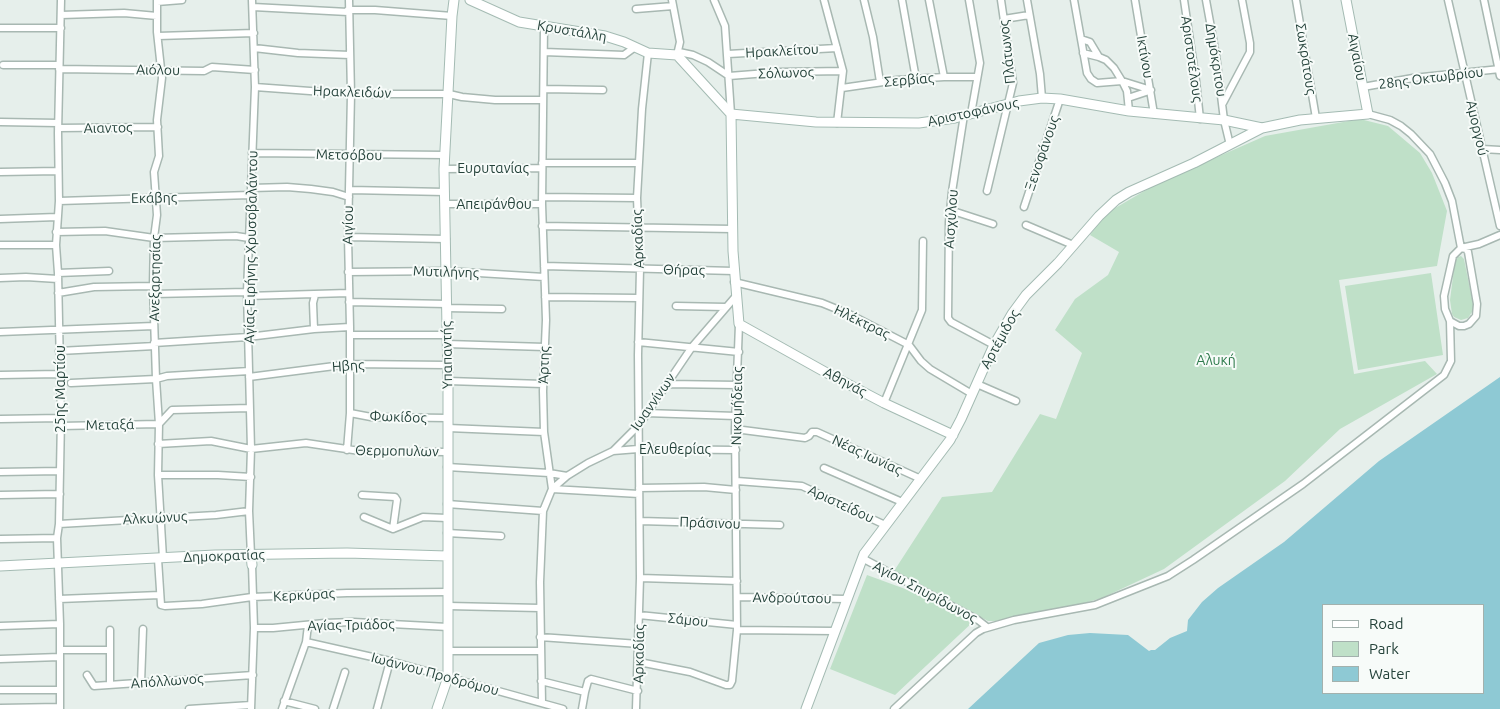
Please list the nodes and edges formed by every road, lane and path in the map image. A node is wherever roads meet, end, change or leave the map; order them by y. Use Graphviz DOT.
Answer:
graph roads {
  1 [pos="62,0"];
  2 [pos="182,0"];
  3 [pos="349,0"];
  4 [pos="454,0"];
  5 [pos="470,0"];
  6 [pos="714,0"];
  7 [pos="824,0"];
  8 [pos="864,0"];
  9 [pos="902,0"];
  10 [pos="929,0"];
  11 [pos="969,0"];
  12 [pos="1001,0"];
  13 [pos="1027,0"];
  14 [pos="1074,0"];
  15 [pos="1135,0"];
  16 [pos="1184,0"];
  17 [pos="1206,0"];
  18 [pos="1242,0"];
  19 [pos="1296,0"];
  20 [pos="1346,0"];
  21 [pos="1448,0"];
  22 [pos="1484,0"];
  23 [pos="157,1"];
  24 [pos="252,3"];
  25 [pos="673,3"];
  26 [pos="636,9"];
  27 [pos="348,11"];
  28 [pos="61,15"];
  29 [pos="1029,15"];
  30 [pos="157,16"];
  31 [pos="452,16"];
  32 [pos="1004,19"];
  33 [pos="544,26"];
  34 [pos="0,28"];
  35 [pos="60,28"];
  36 [pos="254,33"];
  37 [pos="158,36"];
  38 [pos="1081,39"];
  39 [pos="636,47"];
  40 [pos="254,48"];
  41 [pos="837,48"];
  42 [pos="544,52"];
  43 [pos="648,53"];
  44 [pos="678,53"];
  45 [pos="1083,53"];
  46 [pos="728,54"];
  47 [pos="350,55"];
  48 [pos="1099,57"];
  49 [pos="3,66"];
  50 [pos="59,67"];
  51 [pos="161,70"];
  52 [pos="255,70"];
  53 [pos="1500,71"];
  54 [pos="843,72"];
  55 [pos="1465,74"];
  56 [pos="730,76"];
  57 [pos="944,77"];
  58 [pos="977,77"];
  59 [pos="916,79"];
  60 [pos="1122,81"];
  61 [pos="351,82"];
  62 [pos="880,82"];
  63 [pos="255,87"];
  64 [pos="1363,87"];
  65 [pos="842,88"];
  66 [pos="544,89"];
  67 [pos="603,90"];
  68 [pos="1151,90"];
  69 [pos="351,94"];
  70 [pos="365,94"];
  71 [pos="448,94"];
  72 [pos="1042,98"];
  73 [pos="1128,98"];
  74 [pos="1060,99"];
  75 [pos="543,100"];
  76 [pos="1009,104"];
  77 [pos="1222,104"];
  78 [pos="1129,111"];
  79 [pos="731,114"];
  80 [pos="968,114"];
  81 [pos="1154,114"];
  82 [pos="1368,114"];
  83 [pos="1316,118"];
  84 [pos="1200,119"];
  85 [pos="1224,120"];
  86 [pos="0,122"];
  87 [pos="837,123"];
  88 [pos="58,126"];
  89 [pos="158,127"];
  90 [pos="1262,128"];
  91 [pos="1230,144"];
  92 [pos="1482,149"];
  93 [pos="1500,150"];
  94 [pos="252,153"];
  95 [pos="351,155"];
  96 [pos="445,155"];
  97 [pos="638,162"];
  98 [pos="542,166"];
  99 [pos="444,169"];
  100 [pos="58,171"];
  101 [pos="0,172"];
  102 [pos="987,191"];
  103 [pos="251,192"];
  104 [pos="445,192"];
  105 [pos="349,194"];
  106 [pos="637,198"];
  107 [pos="156,199"];
  108 [pos="542,201"];
  109 [pos="59,202"];
  110 [pos="445,204"];
  111 [pos="1024,207"];
  112 [pos="950,210"];
  113 [pos="57,217"];
  114 [pos="0,219"];
  115 [pos="993,224"];
  116 [pos="1026,225"];
  117 [pos="542,226"];
  118 [pos="1500,226"];
  119 [pos="639,229"];
  120 [pos="733,229"];
  121 [pos="56,232"];
  122 [pos="1500,235"];
  123 [pos="348,237"];
  124 [pos="154,238"];
  125 [pos="249,238"];
  126 [pos="446,240"];
  127 [pos="923,241"];
  128 [pos="56,244"];
  129 [pos="0,245"];
  130 [pos="1073,245"];
  131 [pos="1461,248"];
  132 [pos="544,266"];
  133 [pos="640,269"];
  134 [pos="109,271"];
  135 [pos="446,271"];
  136 [pos="734,271"];
  137 [pos="348,272"];
  138 [pos="58,276"];
  139 [pos="544,277"];
  140 [pos="0,278"];
  141 [pos="734,282"];
  142 [pos="153,286"];
  143 [pos="58,293"];
  144 [pos="348,293"];
  145 [pos="153,294"];
  146 [pos="247,294"];
  147 [pos="316,294"];
  148 [pos="736,296"];
  149 [pos="545,297"];
  150 [pos="638,298"];
  151 [pos="349,302"];
  152 [pos="446,306"];
  153 [pos="676,306"];
  154 [pos="726,307"];
  155 [pos="502,309"];
  156 [pos="1450,321"];
  157 [pos="739,324"];
  158 [pos="154,326"];
  159 [pos="350,327"];
  160 [pos="314,329"];
  161 [pos="60,330"];
  162 [pos="0,332"];
  163 [pos="350,335"];
  164 [pos="248,337"];
  165 [pos="447,339"];
  166 [pos="638,342"];
  167 [pos="155,345"];
  168 [pos="909,345"];
  169 [pos="994,345"];
  170 [pos="545,347"];
  171 [pos="692,347"];
  172 [pos="59,351"];
  173 [pos="738,352"];
  174 [pos="350,364"];
  175 [pos="447,365"];
  176 [pos="60,374"];
  177 [pos="249,374"];
  178 [pos="0,375"];
  179 [pos="156,379"];
  180 [pos="448,381"];
  181 [pos="71,383"];
  182 [pos="543,384"];
  183 [pos="667,384"];
  184 [pos="977,384"];
  185 [pos="738,385"];
  186 [pos="972,394"];
  187 [pos="1016,401"];
  188 [pos="884,403"];
  189 [pos="250,408"];
  190 [pos="172,410"];
  191 [pos="158,411"];
  192 [pos="350,413"];
  193 [pos="646,413"];
  194 [pos="736,416"];
  195 [pos="61,418"];
  196 [pos="0,419"];
  197 [pos="448,423"];
  198 [pos="159,424"];
  199 [pos="60,426"];
  200 [pos="639,426"];
  201 [pos="736,429"];
  202 [pos="544,432"];
  203 [pos="953,435"];
  204 [pos="158,444"];
  205 [pos="638,448"];
  206 [pos="252,449"];
  207 [pos="347,450"];
  208 [pos="736,450"];
  209 [pos="613,451"];
  210 [pos="447,452"];
  211 [pos="447,467"];
  212 [pos="824,468"];
  213 [pos="0,472"];
  214 [pos="60,472"];
  215 [pos="549,473"];
  216 [pos="158,475"];
  217 [pos="566,476"];
  218 [pos="251,477"];
  219 [pos="921,479"];
  220 [pos="737,481"];
  221 [pos="552,489"];
  222 [pos="736,490"];
  223 [pos="639,491"];
  224 [pos="60,494"];
  225 [pos="0,495"];
  226 [pos="362,495"];
  227 [pos="902,502"];
  228 [pos="447,504"];
  229 [pos="250,510"];
  230 [pos="542,511"];
  231 [pos="364,517"];
  232 [pos="160,518"];
  233 [pos="447,518"];
  234 [pos="640,521"];
  235 [pos="59,524"];
  236 [pos="737,524"];
  237 [pos="780,525"];
  238 [pos="885,525"];
  239 [pos="393,529"];
  240 [pos="447,533"];
  241 [pos="501,536"];
  242 [pos="57,538"];
  243 [pos="0,539"];
  244 [pos="251,555"];
  245 [pos="447,556"];
  246 [pos="161,558"];
  247 [pos="862,558"];
  248 [pos="58,564"];
  249 [pos="252,565"];
  250 [pos="0,566"];
  251 [pos="640,578"];
  252 [pos="737,581"];
  253 [pos="448,592"];
  254 [pos="160,595"];
  255 [pos="737,597"];
  256 [pos="252,598"];
  257 [pos="59,599"];
  258 [pos="846,599"];
  259 [pos="161,605"];
  260 [pos="448,606"];
  261 [pos="540,608"];
  262 [pos="639,615"];
  263 [pos="60,624"];
  264 [pos="308,625"];
  265 [pos="0,626"];
  266 [pos="448,627"];
  267 [pos="987,627"];
  268 [pos="254,628"];
  269 [pos="737,628"];
  270 [pos="143,629"];
  271 [pos="110,630"];
  272 [pos="834,631"];
  273 [pos="540,637"];
  274 [pos="306,642"];
  275 [pos="639,644"];
  276 [pos="110,650"];
  277 [pos="448,651"];
  278 [pos="540,651"];
  279 [pos="60,654"];
  280 [pos="0,659"];
  281 [pos="390,661"];
  282 [pos="639,662"];
  283 [pos="345,672"];
  284 [pos="87,675"];
  285 [pos="253,675"];
  286 [pos="448,677"];
  287 [pos="541,681"];
  288 [pos="141,682"];
  289 [pos="110,685"];
  290 [pos="0,690"];
  291 [pos="60,690"];
  292 [pos="585,692"];
  293 [pos="638,692"];
  294 [pos="284,701"];
  295 [pos="542,703"];
  296 [pos="251,707"];
  297 [pos="0,708"];
  298 [pos="60,708"];
  299 [pos="189,709"];
  300 [pos="282,709"];
  301 [pos="315,709"];
  302 [pos="333,709"];
  303 [pos="377,709"];
  304 [pos="436,709"];
  305 [pos="563,709"];
  306 [pos="582,709"];
  307 [pos="636,709"];
  308 [pos="806,709"];
  309 [pos="894,709"];
  1 -- 28 [label="street, 25ης Μαρτίου"];
  2 -- 23 [label="street"];
  3 -- 27 [label="street, Αιγίου"];
  4 -- 31 [label="street, Υπαπαντής"];
  5 -- 33 [label="street, Κρυστάλλη"];
  6 -- 46 [label="street"];
  7 -- 41 [label="street"];
  8 -- 62 [label="street"];
  9 -- 59 [label="street"];
  10 -- 57 [label="street"];
  11 -- 58 [label="street, Αισχύλου"];
  12 -- 32 [label="street, Πλάτωνος"];
  13 -- 29 [label="street"];
  14 -- 38 [label="street"];
  15 -- 68 [label="street, Ικτίνου"];
  16 -- 84 [label="street, Αριστοτέλους"];
  17 -- 77 [label="street, Δημόκριτου"];
  18 -- 77 [label="street"];
  19 -- 83 [label="street, Σωκράτους"];
  20 -- 64 [label="street, Αιγαίου"];
  21 -- 55 [label="street, Αμοργού"];
  22 -- 53 [label="street"];
  23 -- 30 [label="street, Ανεξαρτησίας"];
  24 -- 27 [label="street"];
  24 -- 36 [label="street, Αγίας Ειρήνης Χρυσοβαλάντου"];
  25 -- 26 [label="street"];
  25 -- 44 [label="street"];
  27 -- 31 [label="street"];
  27 -- 47 [label="street, Αιγίου"];
  28 -- 30 [label="street"];
  28 -- 35 [label="street, 25ης Μαρτίου"];
  29 -- 32 [label="street"];
  29 -- 72 [label="street"];
  30 -- 37 [label="street, Ανεξαρτησίας"];
  31 -- 71 [label="street, Υπαπαντής"];
  32 -- 76 [label="street, Πλάτωνος"];
  33 -- 39 [label="street, Κρυστάλλη"];
  33 -- 42 [label="street, Άρτης"];
  34 -- 35 [label="street"];
  35 -- 50 [label="street, 25ης Μαρτίου"];
  36 -- 37 [label="street"];
  36 -- 40 [label="street, Αγίας Ειρήνης Χρυσοβαλάντου"];
  37 -- 51 [label="street, Ανεξαρτησίας"];
  38 -- 45 [label="street"];
  38 -- 48 [label="street"];
  39 -- 42 [label="street"];
  39 -- 43 [label="street, Κρυστάλλη"];
  40 -- 47 [label="street"];
  40 -- 52 [label="street, Αγίας Ειρήνης Χρυσοβαλάντου"];
  41 -- 46 [label="street, Ηρακλείτου"];
  41 -- 54 [label="street"];
  42 -- 66 [label="street, Άρτης"];
  43 -- 44 [label="street, Κρυστάλλη"];
  43 -- 97 [label="street, Αρκαδίας"];
  44 -- 56 [label="street"];
  44 -- 79 [label="street"];
  45 -- 48 [label="street"];
  45 -- 60 [label="street"];
  46 -- 56 [label="street"];
  47 -- 61 [label="street, Αιγίου"];
  48 -- 60 [label="street"];
  49 -- 50 [label="street, Αιόλου"];
  50 -- 51 [label="street, Αιόλου"];
  50 -- 88 [label="street, 25ης Μαρτίου"];
  51 -- 52 [label="street, Αιόλου"];
  51 -- 89 [label="street, Ανεξαρτησίας"];
  52 -- 63 [label="street, Αγίας Ειρήνης Χρυσοβαλάντου"];
  53 -- 55 [label="street, 28ης Οκτωβρίου"];
  54 -- 56 [label="street, Σόλωνος"];
  54 -- 65 [label="street"];
  55 -- 64 [label="street, 28ης Οκτωβρίου"];
  55 -- 92 [label="street, Αμοργού"];
  56 -- 79 [label="street"];
  57 -- 58 [label="street, Σερβίας"];
  57 -- 59 [label="street, Σερβίας"];
  58 -- 80 [label="street, Αισχύλου"];
  59 -- 62 [label="street, Σερβίας"];
  60 -- 68 [label="street"];
  60 -- 73 [label="street"];
  61 -- 69 [label="street, Αιγίου"];
  61 -- 70 [label="street"];
  62 -- 65 [label="street, Σερβίας"];
  63 -- 69 [label="street, Ηρακλειδών"];
  63 -- 94 [label="street, Αγίας Ειρήνης Χρυσοβαλάντου"];
  64 -- 82 [label="street, Αιγαίου"];
  65 -- 87 [label="street"];
  66 -- 67 [label="street"];
  66 -- 75 [label="street, Άρτης"];
  68 -- 73 [label="street"];
  68 -- 81 [label="street, Ικτίνου"];
  69 -- 70 [label="street, Ηρακλειδών"];
  69 -- 95 [label="street, Αιγίου"];
  70 -- 71 [label="street, Ηρακλειδών"];
  71 -- 75 [label="street, Ηρακλειδών"];
  71 -- 96 [label="street, Υπαπαντής"];
  72 -- 74 [label="street, Αριστοφάνους"];
  72 -- 76 [label="street, Αριστοφάνους"];
  73 -- 78 [label="street"];
  74 -- 78 [label="street, Αριστοφάνους"];
  74 -- 111 [label="street, Ξενοφάνους"];
  75 -- 98 [label="street, Άρτης"];
  76 -- 80 [label="street, Αριστοφάνους"];
  76 -- 102 [label="street, Πλάτωνος"];
  77 -- 85 [label="street, Δημόκριτου"];
  78 -- 81 [label="street, Αριστοφάνους"];
  79 -- 87 [label="street, Αριστοφάνους"];
  79 -- 120 [label="street, Νικομήδειας"];
  80 -- 87 [label="street, Αριστοφάνους"];
  80 -- 112 [label="street, Αισχύλου"];
  81 -- 84 [label="street, Αριστοφάνους"];
  82 -- 83 [label="street, Αρτέμιδος"];
  82 -- 131 [label="street"];
  83 -- 90 [label="street, Αρτέμιδος"];
  84 -- 85 [label="street, Αριστοφάνους"];
  85 -- 90 [label="street, Αριστοφάνους"];
  85 -- 91 [label="street, Δημόκριτου"];
  86 -- 88 [label="street, Αιαντος"];
  88 -- 89 [label="street, Αιαντος"];
  88 -- 100 [label="street, 25ης Μαρτίου"];
  89 -- 107 [label="street, Ανεξαρτησίας"];
  90 -- 91 [label="street, Αρτέμιδος"];
  91 -- 130 [label="street, Αρτέμιδος"];
  92 -- 93 [label="street"];
  92 -- 118 [label="street, Αμοργού"];
  94 -- 95 [label="street, Μετσόβου"];
  94 -- 103 [label="street, Αγίας Ειρήνης Χρυσοβαλάντου"];
  95 -- 96 [label="street, Μετσόβου"];
  95 -- 105 [label="street, Αιγίου"];
  96 -- 99 [label="street, Υπαπαντής"];
  97 -- 98 [label="street, Ευρυτανίας"];
  97 -- 106 [label="street, Αρκαδίας"];
  98 -- 99 [label="street, Ευρυτανίας"];
  98 -- 108 [label="street, Άρτης"];
  99 -- 104 [label="street, Υπαπαντής"];
  100 -- 101 [label="street"];
  100 -- 109 [label="street, 25ης Μαρτίου"];
  103 -- 105 [label="street, Εκάβης"];
  103 -- 107 [label="street, Εκάβης"];
  103 -- 125 [label="street, Αγίας Ειρήνης Χρυσοβαλάντου"];
  104 -- 105 [label="street, Εκάβης"];
  104 -- 110 [label="street, Υπαπαντής"];
  105 -- 123 [label="street, Αιγίου"];
  106 -- 108 [label="street, Απειράνθου"];
  106 -- 119 [label="street, Αρκαδίας"];
  107 -- 109 [label="street, Εκάβης"];
  107 -- 124 [label="street, Ανεξαρτησίας"];
  108 -- 110 [label="street, Απειράνθου"];
  108 -- 117 [label="street, Άρτης"];
  109 -- 113 [label="street, 25ης Μαρτίου"];
  110 -- 126 [label="street, Υπαπαντής"];
  112 -- 115 [label="street"];
  112 -- 169 [label="street, Αισχύλου"];
  113 -- 114 [label="street"];
  113 -- 121 [label="street, 25ης Μαρτίου"];
  116 -- 130 [label="street"];
  117 -- 119 [label="street"];
  117 -- 132 [label="street, Άρτης"];
  119 -- 120 [label="street"];
  119 -- 133 [label="street, Αρκαδίας"];
  120 -- 136 [label="street, Νικομήδειας"];
  121 -- 124 [label="street"];
  121 -- 128 [label="street, 25ης Μαρτίου"];
  122 -- 131 [label="street"];
  123 -- 126 [label="street"];
  123 -- 137 [label="street, Αιγίου"];
  124 -- 125 [label="street"];
  124 -- 142 [label="street, Ανεξαρτησίας"];
  125 -- 146 [label="street, Αγίας Ειρήνης Χρυσοβαλάντου"];
  126 -- 135 [label="street, Υπαπαντής"];
  127 -- 168 [label="street"];
  128 -- 129 [label="street"];
  128 -- 138 [label="street, 25ης Μαρτίου"];
  130 -- 169 [label="street, Αρτέμιδος"];
  131 -- 156 [label="street"];
  131 -- 156 [label="street"];
  132 -- 133 [label="street, Θήρας"];
  132 -- 139 [label="street, Άρτης"];
  133 -- 136 [label="street, Θήρας"];
  133 -- 150 [label="street, Αρκαδίας"];
  134 -- 138 [label="street"];
  135 -- 137 [label="street, Μυτιλήνης"];
  135 -- 139 [label="street, Μυτιλήνης"];
  135 -- 152 [label="street, Υπαπαντής"];
  136 -- 141 [label="street, Νικομήδειας"];
  137 -- 144 [label="street, Αιγίου"];
  138 -- 140 [label="street"];
  138 -- 143 [label="street, 25ης Μαρτίου"];
  139 -- 149 [label="street, Άρτης"];
  141 -- 148 [label="street, Νικομήδειας"];
  141 -- 168 [label="street, Ηλέκτρας"];
  142 -- 143 [label="street"];
  142 -- 145 [label="street, Ανεξαρτησίας"];
  143 -- 161 [label="street, 25ης Μαρτίου"];
  144 -- 147 [label="street"];
  144 -- 151 [label="street, Αιγίου"];
  145 -- 146 [label="street"];
  145 -- 158 [label="street, Ανεξαρτησίας"];
  146 -- 147 [label="street"];
  146 -- 164 [label="street, Αγίας Ειρήνης Χρυσοβαλάντου"];
  147 -- 160 [label="street"];
  148 -- 154 [label="street, Ιωαννίνων"];
  148 -- 157 [label="street, Νικομήδειας"];
  149 -- 150 [label="street"];
  149 -- 170 [label="street, Άρτης"];
  150 -- 166 [label="street, Αρκαδίας"];
  151 -- 152 [label="street"];
  151 -- 159 [label="street, Αιγίου"];
  152 -- 155 [label="street"];
  152 -- 165 [label="street, Υπαπαντής"];
  153 -- 154 [label="street"];
  154 -- 171 [label="street, Ιωαννίνων"];
  156 -- 267 [label="street"];
  157 -- 173 [label="street, Νικομήδειας"];
  157 -- 188 [label="street, Αθηνάς"];
  158 -- 161 [label="street"];
  158 -- 167 [label="street, Ανεξαρτησίας"];
  159 -- 160 [label="street"];
  159 -- 163 [label="street, Αιγίου"];
  160 -- 164 [label="street"];
  161 -- 162 [label="street"];
  161 -- 172 [label="street, 25ης Μαρτίου"];
  163 -- 165 [label="street"];
  163 -- 174 [label="street, Αιγίου"];
  164 -- 167 [label="street"];
  164 -- 177 [label="street, Αγίας Ειρήνης Χρυσοβαλάντου"];
  165 -- 170 [label="street"];
  165 -- 175 [label="street, Υπαπαντής"];
  166 -- 171 [label="street"];
  166 -- 200 [label="street, Αρκαδίας"];
  167 -- 172 [label="street"];
  167 -- 179 [label="street, Ανεξαρτησίας"];
  168 -- 186 [label="street, Ηλέκτρας"];
  168 -- 188 [label="street"];
  169 -- 184 [label="street, Αρτέμιδος"];
  170 -- 182 [label="street, Άρτης"];
  171 -- 173 [label="street"];
  171 -- 183 [label="street, Ιωαννίνων"];
  172 -- 176 [label="street, 25ης Μαρτίου"];
  173 -- 185 [label="street, Νικομήδειας"];
  174 -- 175 [label="street, Ηβης"];
  174 -- 177 [label="street, Ηβης"];
  174 -- 192 [label="street, Αιγίου"];
  175 -- 180 [label="street, Υπαπαντής"];
  176 -- 178 [label="street"];
  176 -- 195 [label="street, 25ης Μαρτίου"];
  177 -- 179 [label="street, Ηβης"];
  177 -- 189 [label="street, Αγίας Ειρήνης Χρυσοβαλάντου"];
  179 -- 181 [label="street, Ηβης"];
  179 -- 191 [label="street, Ανεξαρτησίας"];
  180 -- 182 [label="street"];
  180 -- 197 [label="street, Υπαπαντής"];
  182 -- 202 [label="street, Άρτης"];
  183 -- 185 [label="street"];
  183 -- 193 [label="street, Ιωαννίνων"];
  184 -- 186 [label="street, Αρτέμιδος"];
  184 -- 187 [label="street"];
  185 -- 194 [label="street, Νικομήδειας"];
  186 -- 203 [label="street, Αρτέμιδος"];
  188 -- 203 [label="street, Αθηνάς"];
  189 -- 190 [label="street"];
  189 -- 206 [label="street, Αγίας Ειρήνης Χρυσοβαλάντου"];
  190 -- 191 [label="street"];
  190 -- 198 [label="street"];
  191 -- 198 [label="street, Ανεξαρτησίας"];
  192 -- 197 [label="street, Φωκίδος"];
  192 -- 207 [label="street, Αιγίου"];
  193 -- 194 [label="street"];
  193 -- 200 [label="street, Ιωαννίνων"];
  194 -- 201 [label="street, Νικομήδειας"];
  195 -- 196 [label="street"];
  195 -- 199 [label="street, 25ης Μαρτίου"];
  197 -- 202 [label="street, Φωκίδος"];
  197 -- 210 [label="street, Υπαπαντής"];
  198 -- 199 [label="street, Μεταξά"];
  198 -- 204 [label="street, Ανεξαρτησίας"];
  199 -- 214 [label="street, 25ης Μαρτίου"];
  200 -- 205 [label="street, Αρκαδίας"];
  200 -- 209 [label="street, Ιωαννίνων"];
  201 -- 208 [label="street, Νικομήδειας"];
  201 -- 219 [label="street, Νέας Ιωνίας"];
  202 -- 215 [label="street, Άρτης"];
  203 -- 219 [label="street, Αρτέμιδος"];
  204 -- 206 [label="street, Θερμοπυλων"];
  204 -- 216 [label="street, Ανεξαρτησίας"];
  205 -- 208 [label="street, Ελευθερίας"];
  205 -- 209 [label="street, Ελευθερίας"];
  205 -- 223 [label="street, Αρκαδίας"];
  206 -- 207 [label="street, Θερμοπυλων"];
  206 -- 218 [label="street, Αγίας Ειρήνης Χρυσοβαλάντου"];
  207 -- 210 [label="street, Θερμοπυλων"];
  208 -- 220 [label="street, Νικομήδειας"];
  209 -- 217 [label="street, Ιωαννίνων"];
  210 -- 211 [label="street, Υπαπαντής"];
  211 -- 215 [label="street"];
  211 -- 228 [label="street, Υπαπαντής"];
  212 -- 227 [label="street"];
  213 -- 214 [label="street"];
  214 -- 224 [label="street, 25ης Μαρτίου"];
  215 -- 217 [label="street"];
  215 -- 221 [label="street, Άρτης"];
  216 -- 218 [label="street"];
  216 -- 232 [label="street, Ανεξαρτησίας"];
  217 -- 221 [label="street, Ιωαννίνων"];
  218 -- 229 [label="street, Αγίας Ειρήνης Χρυσοβαλάντου"];
  219 -- 227 [label="street, Αρτέμιδος"];
  220 -- 222 [label="street, Νικομήδειας"];
  220 -- 238 [label="street, Αριστείδου"];
  221 -- 223 [label="street"];
  221 -- 230 [label="street"];
  222 -- 223 [label="street"];
  222 -- 236 [label="street, Νικομήδειας"];
  223 -- 234 [label="street, Αρκαδίας"];
  224 -- 225 [label="street"];
  224 -- 235 [label="street, 25ης Μαρτίου"];
  226 -- 239 [label="street"];
  227 -- 238 [label="street, Αρτέμιδος"];
  228 -- 230 [label="street"];
  228 -- 233 [label="street, Υπαπαντής"];
  229 -- 232 [label="street, Αλκυώνυς"];
  229 -- 244 [label="street, Αγίας Ειρήνης Χρυσοβαλάντου"];
  230 -- 261 [label="street"];
  231 -- 239 [label="street"];
  232 -- 235 [label="street, Αλκυώνυς"];
  232 -- 246 [label="street, Ανεξαρτησίας"];
  233 -- 239 [label="street"];
  233 -- 240 [label="street, Υπαπαντής"];
  234 -- 236 [label="street, Πράσινου"];
  234 -- 251 [label="street, Αρκαδίας"];
  235 -- 242 [label="street, 25ης Μαρτίου"];
  236 -- 237 [label="street, Πράσινου"];
  236 -- 252 [label="street, Νικομήδειας"];
  238 -- 247 [label="street, Αρτέμιδος"];
  240 -- 241 [label="street"];
  240 -- 245 [label="street, Υπαπαντής"];
  242 -- 243 [label="street"];
  242 -- 248 [label="street, 25ης Μαρτίου"];
  244 -- 245 [label="street, Δημοκρατίας"];
  244 -- 246 [label="street, Δημοκρατίας"];
  244 -- 249 [label="street"];
  245 -- 253 [label="street, Υπαπαντής"];
  246 -- 248 [label="street, Δημοκρατίας"];
  246 -- 254 [label="street, Ανεξαρτησίας"];
  247 -- 258 [label="street, Αρτέμιδος"];
  247 -- 267 [label="street, Αγίου Σπυρίδωνος"];
  248 -- 250 [label="street, Δημοκρατίας"];
  248 -- 257 [label="street, 25ης Μαρτίου"];
  249 -- 256 [label="street"];
  251 -- 252 [label="street"];
  251 -- 262 [label="street, Αρκαδίας"];
  252 -- 255 [label="street, Νικομήδειας"];
  253 -- 256 [label="street, Κερκύρας"];
  253 -- 260 [label="street, Υπαπαντής"];
  254 -- 257 [label="street"];
  254 -- 259 [label="street, Ανεξαρτησίας"];
  255 -- 258 [label="street, Ανδρούτσου"];
  255 -- 269 [label="street, Νικομήδειας"];
  256 -- 259 [label="street, Κερκύρας"];
  256 -- 268 [label="street"];
  257 -- 263 [label="street, 25ης Μαρτίου"];
  258 -- 272 [label="street, Αρτέμιδος"];
  260 -- 261 [label="street"];
  260 -- 266 [label="street, Υπαπαντής"];
  261 -- 273 [label="street"];
  262 -- 269 [label="street, Σάμου"];
  262 -- 275 [label="street, Αρκαδίας"];
  263 -- 265 [label="street"];
  263 -- 279 [label="street, 25ης Μαρτίου"];
  264 -- 266 [label="street, Αγίας Τριάδος"];
  264 -- 268 [label="street, Αγίας Τριάδος"];
  264 -- 274 [label="street"];
  266 -- 277 [label="street, Υπαπαντής"];
  267 -- 309 [label="street"];
  268 -- 285 [label="street"];
  269 -- 272 [label="street, Σάμου"];
  269 -- 282 [label="street, Νικομήδειας"];
  270 -- 288 [label="street"];
  271 -- 276 [label="street"];
  272 -- 308 [label="street, Αρτέμιδος"];
  273 -- 275 [label="street"];
  273 -- 278 [label="street"];
  274 -- 281 [label="street, Ιωάννου Προδρόμου"];
  274 -- 294 [label="street"];
  275 -- 282 [label="street, Αρκαδίας"];
  276 -- 279 [label="street"];
  276 -- 289 [label="street"];
  277 -- 278 [label="street"];
  277 -- 286 [label="street, Υπαπαντής"];
  278 -- 287 [label="street"];
  279 -- 280 [label="street"];
  279 -- 291 [label="street, 25ης Μαρτίου"];
  281 -- 286 [label="street, Ιωάννου Προδρόμου"];
  281 -- 303 [label="street"];
  282 -- 293 [label="street, Αρκαδίας"];
  283 -- 302 [label="street"];
  284 -- 289 [label="street, Απόλλωνος"];
  285 -- 288 [label="street, Απόλλωνος"];
  285 -- 296 [label="street"];
  286 -- 295 [label="street, Ιωάννου Προδρόμου"];
  286 -- 304 [label="street, Υπαπαντής"];
  287 -- 292 [label="street"];
  287 -- 295 [label="street"];
  288 -- 289 [label="street, Απόλλωνος"];
  290 -- 291 [label="street"];
  291 -- 298 [label="street, 25ης Μαρτίου"];
  292 -- 293 [label="street"];
  292 -- 306 [label="street"];
  293 -- 307 [label="street, Αρκαδίας"];
  294 -- 300 [label="street"];
  294 -- 301 [label="street"];
  295 -- 305 [label="street, Ιωάννου Προδρόμου"];
  296 -- 299 [label="street"];
  297 -- 298 [label="street"];
}
